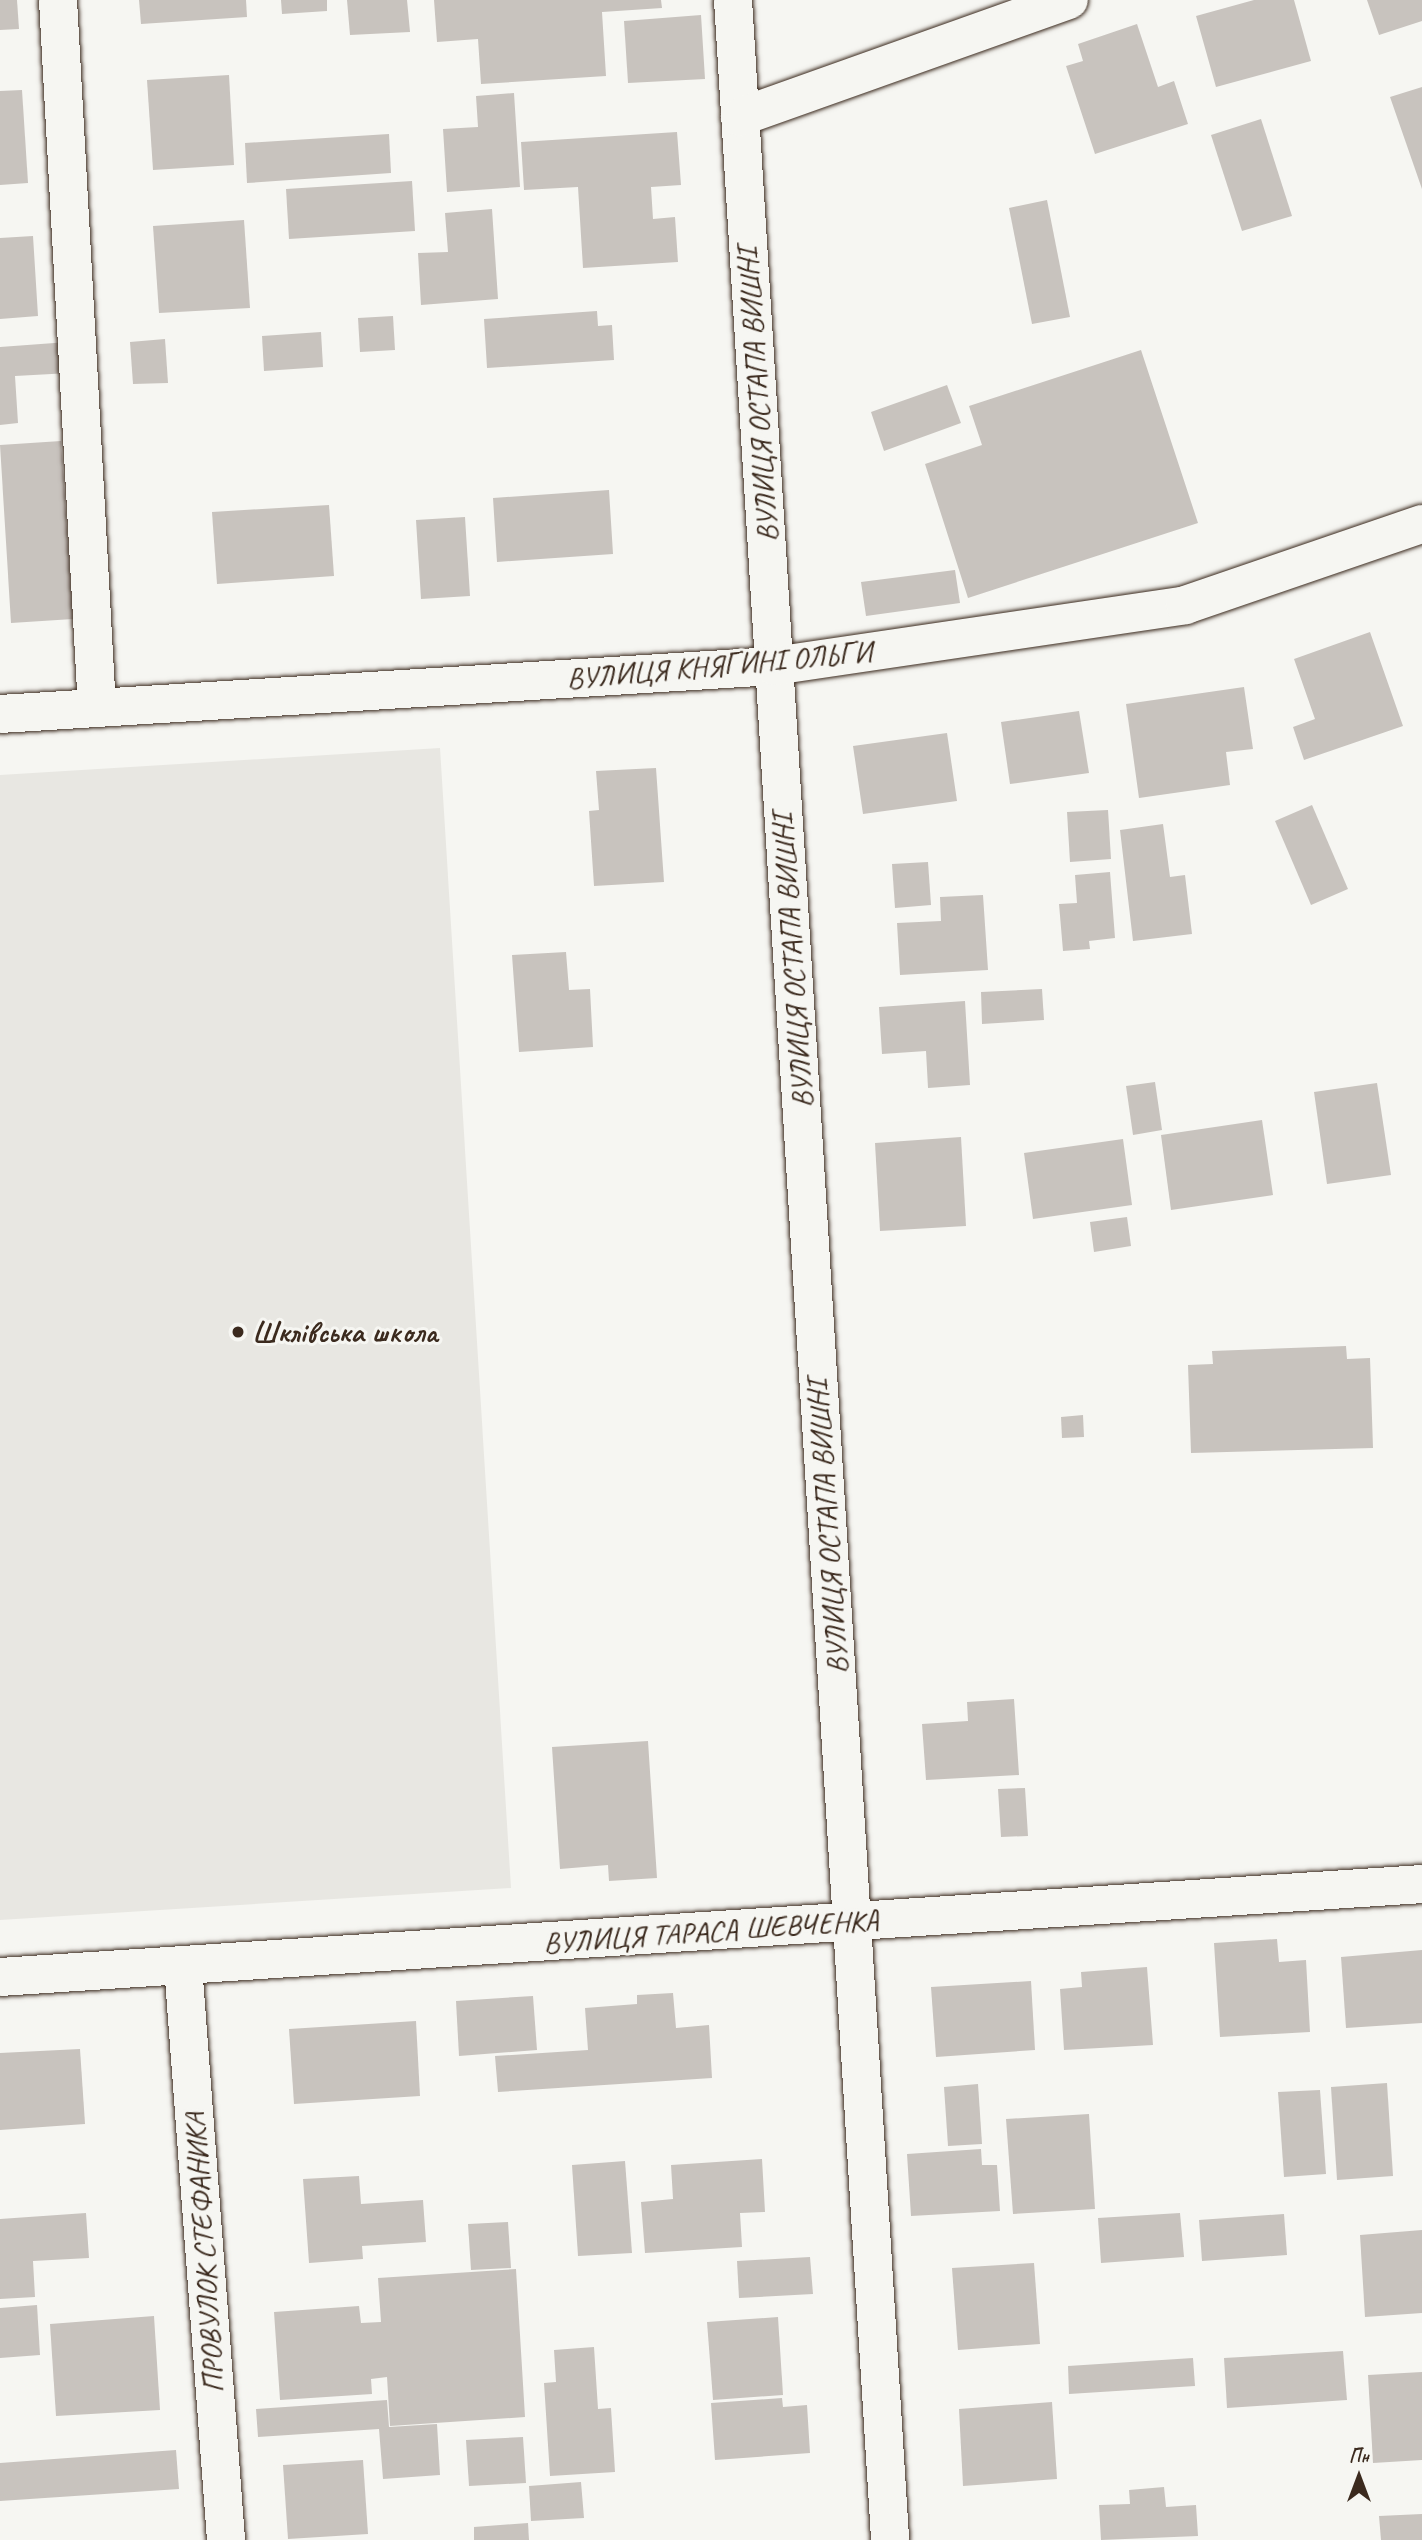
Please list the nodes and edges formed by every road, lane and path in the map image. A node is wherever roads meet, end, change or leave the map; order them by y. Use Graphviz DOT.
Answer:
graph roads {
  1 [pos="58,0"];
  2 [pos="733,0"];
  3 [pos="1069,0"];
  4 [pos="740,117"];
  5 [pos="1422,524"];
  6 [pos="774,666"];
  7 [pos="97,708"];
  8 [pos="0,714"];
  9 [pos="1422,1884"];
  10 [pos="851,1922"];
  11 [pos="183,1965"];
  12 [pos="0,1978"];
  13 [pos="226,2540"];
  14 [pos="890,2540"];
  1 -- 7 [label="street"];
  2 -- 4 [label="street, ВУЛИЦЯ ОСТАПА ВИШНІ"];
  3 -- 4 [label="street"];
  4 -- 6 [label="street, ВУЛИЦЯ ОСТАПА ВИШНІ"];
  5 -- 6 [label="street, ВУЛИЦЯ КНЯГИНІ ОЛЬГИ"];
  6 -- 7 [label="street, ВУЛИЦЯ КНЯГИНІ ОЛЬГИ"];
  6 -- 10 [label="street, ВУЛИЦЯ ОСТАПА ВИШНІ"];
  7 -- 8 [label="street, ВУЛИЦЯ КНЯГИНІ ОЛЬГИ"];
  9 -- 10 [label="street, ВУЛИЦЯ ТАРАСА ШЕВЧЕНКА"];
  10 -- 11 [label="street, ВУЛИЦЯ ТАРАСА ШЕВЧЕНКА"];
  10 -- 14 [label="street, ВУЛИЦЯ ОСТАПА ВИШНІ"];
  11 -- 12 [label="street, ВУЛИЦЯ ТАРАСА ШЕВЧЕНКА"];
  11 -- 13 [label="street, ПРОВУЛОК СТЕФАНИКА"];
}
